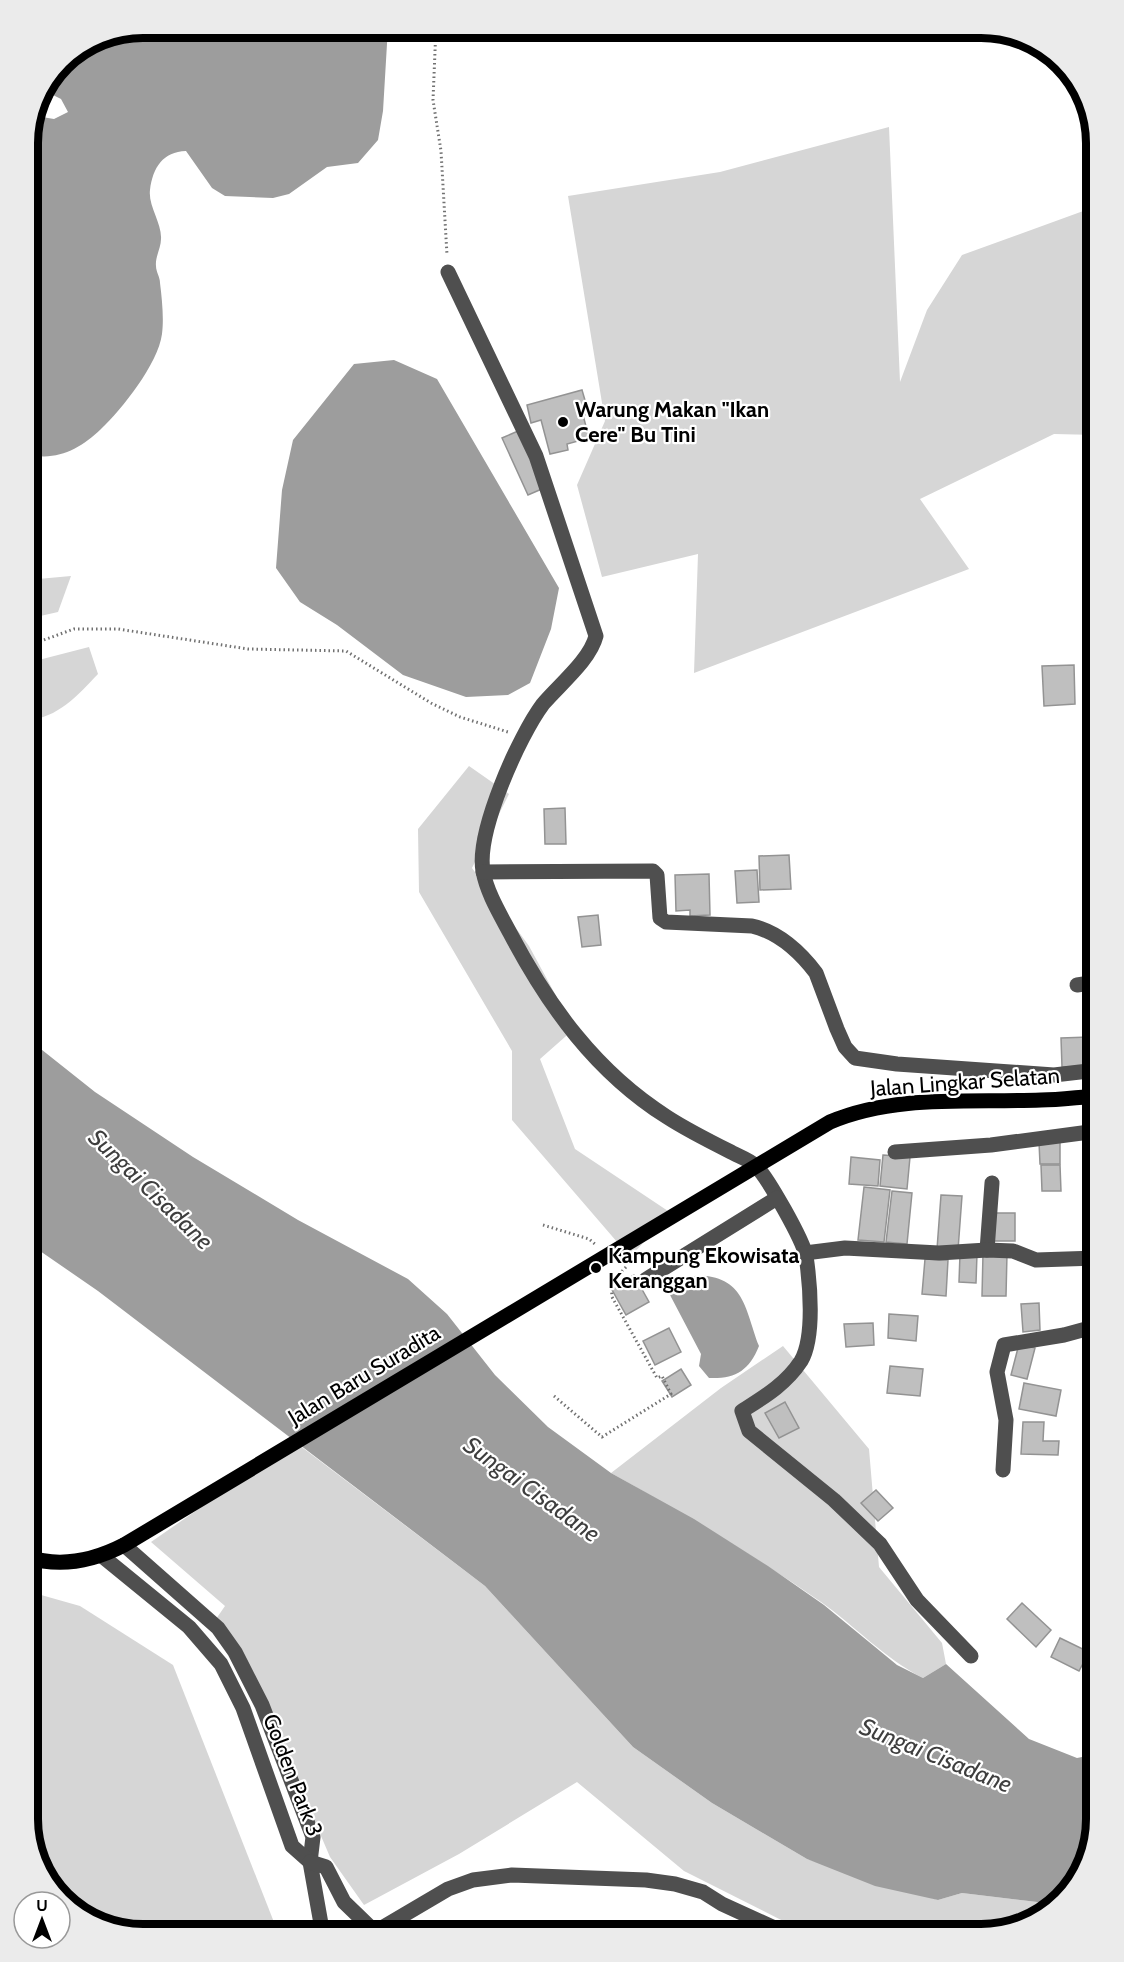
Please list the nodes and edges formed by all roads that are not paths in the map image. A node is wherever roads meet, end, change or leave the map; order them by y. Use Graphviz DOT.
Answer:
graph roads {
  1 [pos="448,272"];
  2 [pos="483,872"];
  3 [pos="1087,983"];
  4 [pos="1077,984"];
  5 [pos="1087,1071"];
  6 [pos="1087,1097"];
  7 [pos="1087,1132"];
  8 [pos="895,1152"];
  9 [pos="756,1165"];
  10 [pos="992,1182"];
  11 [pos="713,1191"];
  12 [pos="777,1198"];
  13 [pos="987,1250"];
  14 [pos="805,1253"];
  15 [pos="1087,1258"];
  16 [pos="645,1280"];
  17 [pos="1087,1329"];
  18 [pos="1003,1470"];
  19 [pos="124,1545"];
  20 [pos="102,1556"];
  21 [pos="38,1561"];
  22 [pos="971,1656"];
  23 [pos="310,1862"];
  24 [pos="321,1924"];
  25 [pos="367,1924"];
  26 [pos="389,1924"];
  27 [pos="766,1924"];
  1 -- 2 [label="street"];
  2 -- 5 [label="street"];
  2 -- 9 [label="street"];
  3 -- 4 [label="street"];
  6 -- 9 [label="main road, Jalan Lingkar Selatan"];
  7 -- 8 [label="street"];
  9 -- 11 [label="main road, Jalan Lingkar Selatan"];
  9 -- 12 [label="street"];
  10 -- 13 [label="street"];
  11 -- 19 [label="main road, Jalan Baru Suradita"];
  12 -- 14 [label="street"];
  12 -- 16 [label="street"];
  13 -- 14 [label="street"];
  13 -- 15 [label="street"];
  14 -- 22 [label="street"];
  17 -- 18 [label="street"];
  19 -- 20 [label="main road, Jalan Baru Suradita"];
  19 -- 23 [label="street, Golden Park 3"];
  20 -- 21 [label="main road, Jalan Baru Suradita"];
  20 -- 23 [label="street, Golden Park 3"];
  23 -- 24 [label="street"];
  23 -- 25 [label="street"];
  26 -- 27 [label="street"];
}
